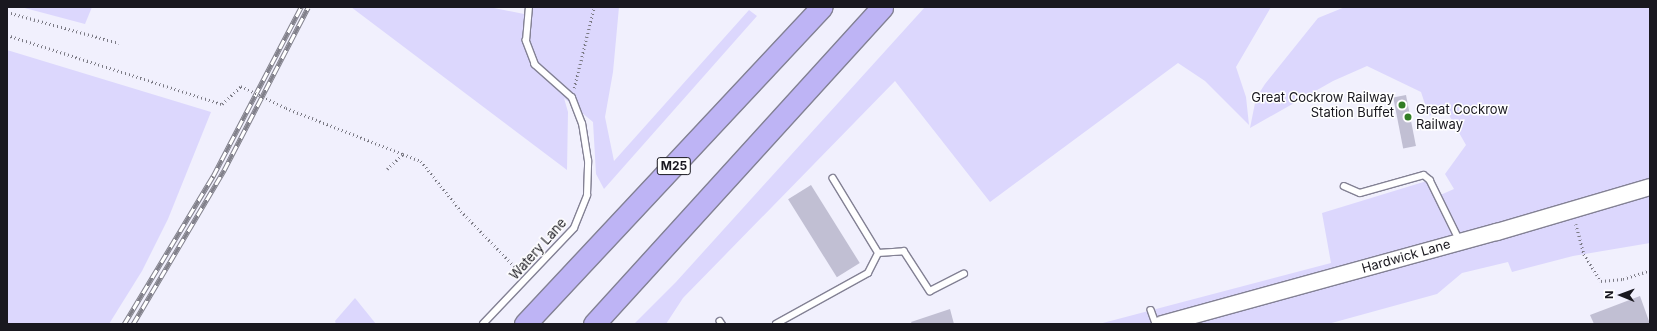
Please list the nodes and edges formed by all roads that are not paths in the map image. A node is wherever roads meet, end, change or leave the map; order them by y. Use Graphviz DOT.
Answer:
graph roads {
  1 [pos="529,7"];
  2 [pos="822,7"];
  3 [pos="882,7"];
  4 [pos="833,179"];
  5 [pos="1344,186"];
  6 [pos="1650,187"];
  7 [pos="1460,241"];
  8 [pos="878,253"];
  9 [pos="964,274"];
  10 [pos="1151,310"];
  11 [pos="483,324"];
  12 [pos="525,324"];
  13 [pos="594,324"];
  14 [pos="776,324"];
  15 [pos="1156,324"];
  16 [pos="1162,324"];
  1 -- 11 [label="lane, Watery Lane"];
  2 -- 12 [label="highway, M25"];
  3 -- 13 [label="highway"];
  4 -- 8 [label="lane"];
  5 -- 7 [label="lane"];
  6 -- 7 [label="street, Hardwick Lane"];
  7 -- 16 [label="street, Hardwick Lane"];
  8 -- 9 [label="lane"];
  8 -- 14 [label="lane"];
  10 -- 15 [label="lane"];
}
